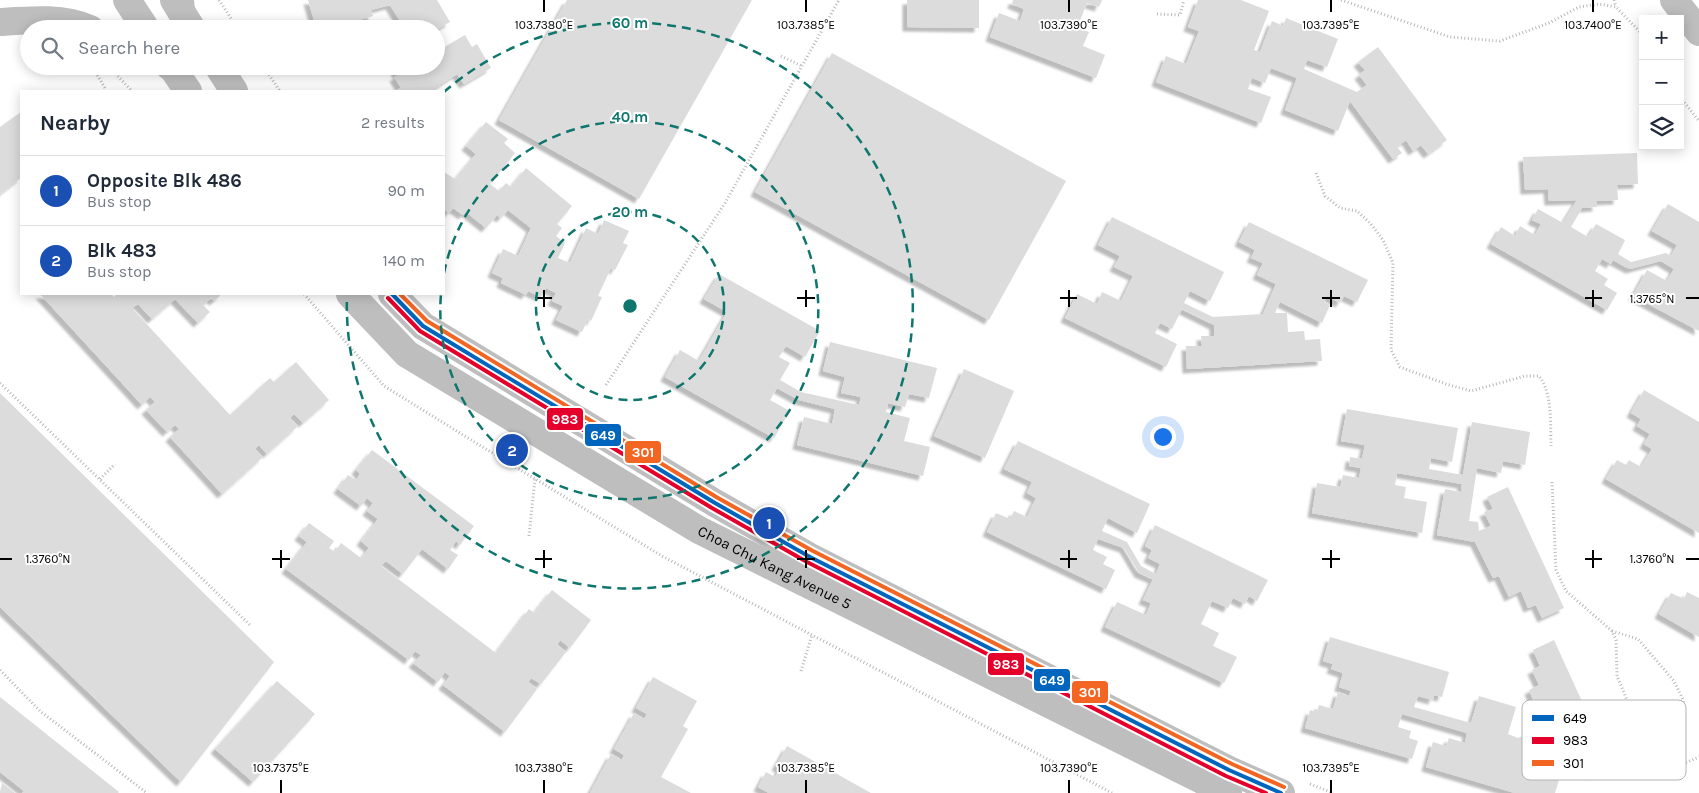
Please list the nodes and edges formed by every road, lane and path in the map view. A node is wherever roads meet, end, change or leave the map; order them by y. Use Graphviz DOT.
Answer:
graph roads {
  1 [pos="21,0"];
  2 [pos="127,0"];
  3 [pos="219,0"];
  4 [pos="839,0"];
  5 [pos="1184,0"];
  6 [pos="1341,0"];
  7 [pos="1614,0"];
  8 [pos="1674,0"];
  9 [pos="1616,7"];
  10 [pos="0,12"];
  11 [pos="1157,14"];
  12 [pos="140,20"];
  13 [pos="232,20"];
  14 [pos="20,21"];
  15 [pos="0,22"];
  16 [pos="1639,31"];
  17 [pos="1699,32"];
  18 [pos="781,56"];
  19 [pos="802,66"];
  20 [pos="97,75"];
  21 [pos="117,75"];
  22 [pos="176,75"];
  23 [pos="224,75"];
  24 [pos="269,75"];
  25 [pos="105,88"];
  26 [pos="131,90"];
  27 [pos="187,90"];
  28 [pos="233,90"];
  29 [pos="279,90"];
  30 [pos="1684,102"];
  31 [pos="1699,121"];
  32 [pos="1316,173"];
  33 [pos="351,295"];
  34 [pos="393,295"];
  35 [pos="0,383"];
  36 [pos="606,385"];
  37 [pos="1551,446"];
  38 [pos="115,464"];
  39 [pos="535,478"];
  40 [pos="100,479"];
  41 [pos="1552,482"];
  42 [pos="529,536"];
  43 [pos="251,626"];
  44 [pos="1612,631"];
  45 [pos="812,635"];
  46 [pos="0,670"];
  47 [pos="801,671"];
  48 [pos="1627,700"];
  49 [pos="1683,700"];
  50 [pos="1699,757"];
  51 [pos="1686,762"];
  52 [pos="147,793"];
  53 [pos="1228,793"];
  54 [pos="1281,793"];
  1 -- 10 [label="street"];
  2 -- 12 [label="street"];
  3 -- 13 [label="path"];
  4 -- 19 [label="path"];
  5 -- 11 [label="path"];
  6 -- 9 [label="path"];
  7 -- 9 [label="path"];
  8 -- 17 [label="street"];
  9 -- 16 [label="path"];
  14 -- 15 [label="street"];
  18 -- 19 [label="path"];
  19 -- 36 [label="path"];
  20 -- 25 [label="path"];
  21 -- 26 [label="path"];
  22 -- 27 [label="street"];
  23 -- 28 [label="street"];
  24 -- 29 [label="path"];
  30 -- 31 [label="path"];
  32 -- 37 [label="path"];
  33 -- 53 [label="street, Choa Chu Kang Avenue 5"];
  34 -- 54 [label="street, Choa Chu Kang Avenue 5"];
  35 -- 40 [label="path"];
  38 -- 40 [label="path"];
  39 -- 42 [label="path"];
  40 -- 43 [label="path"];
  41 -- 44 [label="path"];
  44 -- 48 [label="path"];
  44 -- 49 [label="path"];
  45 -- 47 [label="path"];
  46 -- 52 [label="path"];
  50 -- 51 [label="path"];
}
